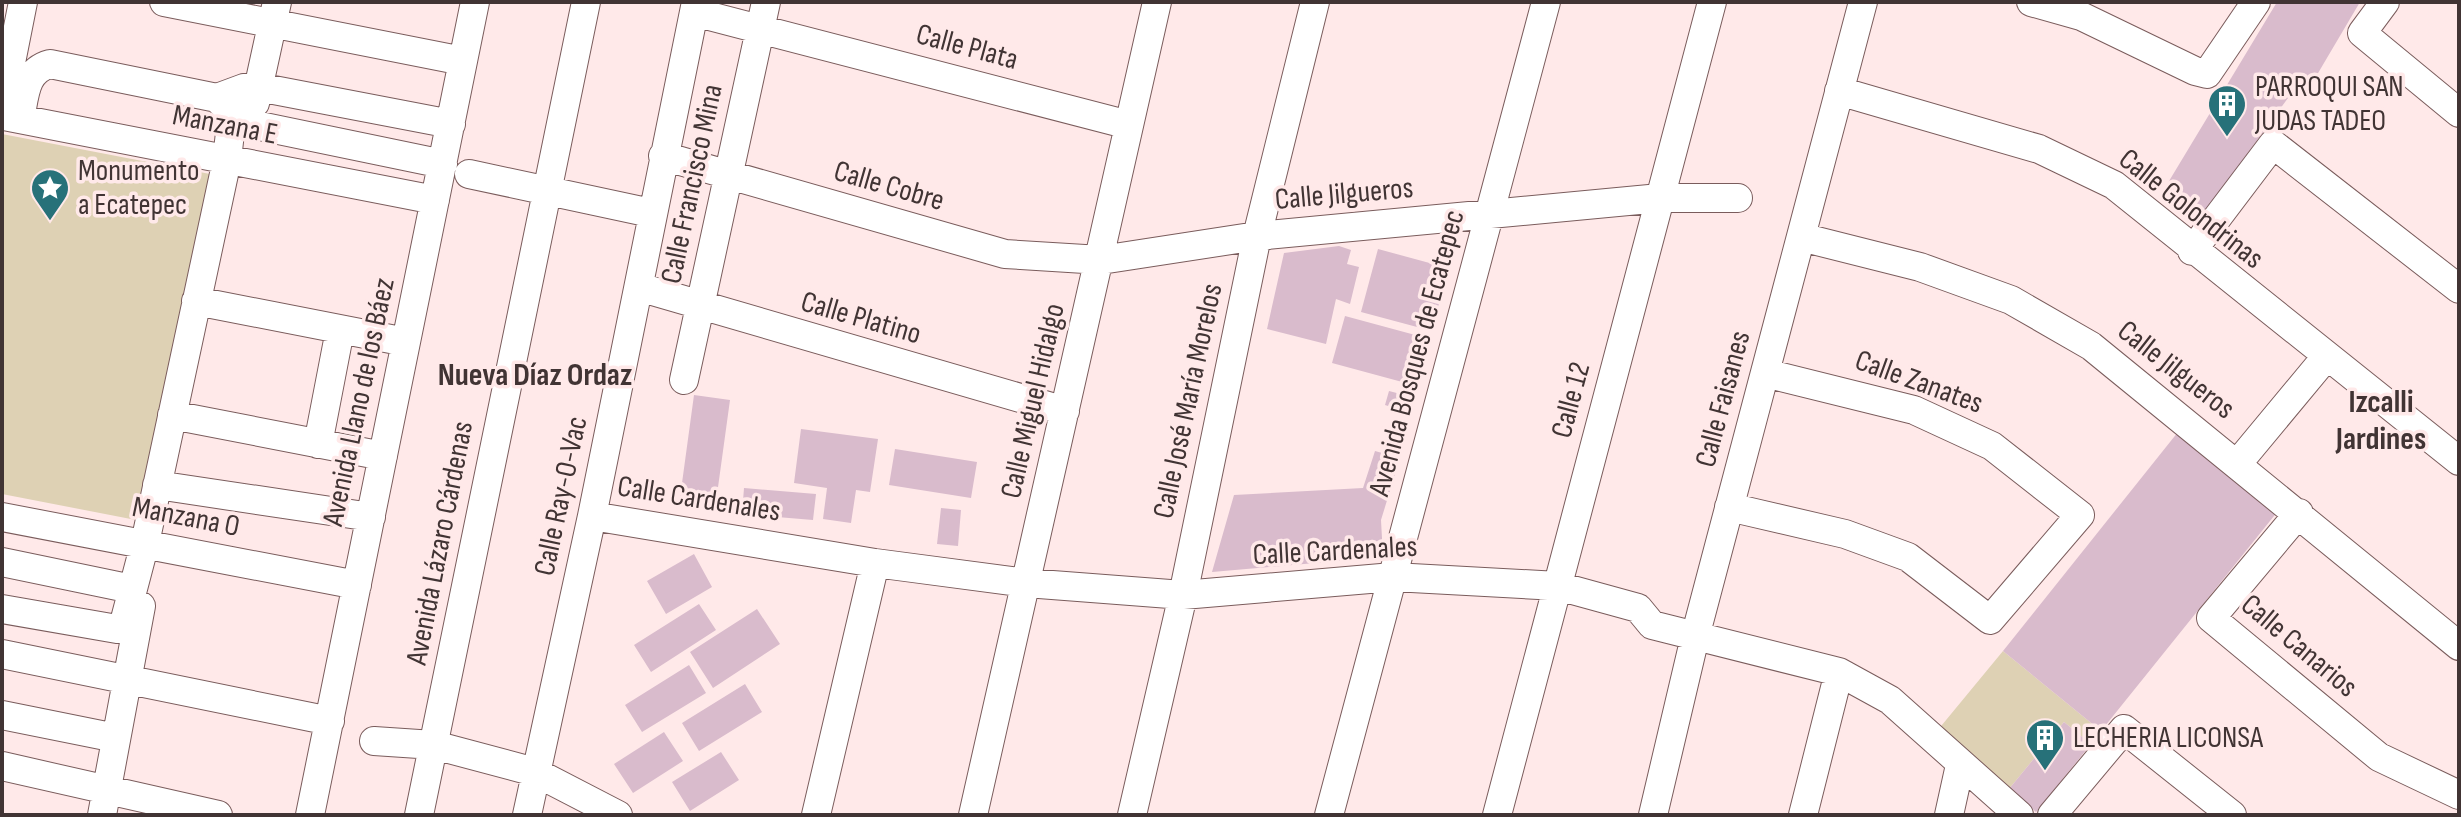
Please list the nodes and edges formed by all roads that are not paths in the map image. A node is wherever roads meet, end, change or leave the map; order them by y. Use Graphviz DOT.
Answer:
graph roads {
  1 [pos="23,2"];
  2 [pos="164,2"];
  3 [pos="475,2"];
  4 [pos="586,2"];
  5 [pos="1157,2"];
  6 [pos="1315,2"];
  7 [pos="1546,2"];
  8 [pos="1712,2"];
  9 [pos="1863,2"];
  10 [pos="2031,2"];
  11 [pos="2256,2"];
  12 [pos="2385,2"];
  13 [pos="695,7"];
  14 [pos="274,12"];
  15 [pos="763,15"];
  16 [pos="463,61"];
  17 [pos="258,87"];
  18 [pos="1839,91"];
  19 [pos="217,98"];
  20 [pos="10,100"];
  21 [pos="2459,113"];
  22 [pos="250,124"];
  23 [pos="451,124"];
  24 [pos="1129,125"];
  25 [pos="663,156"];
  26 [pos="234,161"];
  27 [pos="456,169"];
  28 [pos="728,175"];
  29 [pos="546,190"];
  30 [pos="1660,198"];
  31 [pos="1738,198"];
  32 [pos="435,200"];
  33 [pos="651,213"];
  34 [pos="1489,214"];
  35 [pos="1257,236"];
  36 [pos="1801,237"];
  37 [pos="2192,251"];
  38 [pos="1101,260"];
  39 [pos="639,287"];
  40 [pos="2459,289"];
  41 [pos="196,301"];
  42 [pos="700,307"];
  43 [pos="340,330"];
  44 [pos="406,342"];
  45 [pos="2326,357"];
  46 [pos="1765,373"];
  47 [pos="684,380"];
  48 [pos="1065,411"];
  49 [pos="172,415"];
  50 [pos="318,444"];
  51 [pos="383,456"];
  52 [pos="2459,461"];
  53 [pos="2238,463"];
  54 [pos="157,485"];
  55 [pos="1729,507"];
  56 [pos="2299,513"];
  57 [pos="592,516"];
  58 [pos="2,517"];
  59 [pos="371,517"];
  60 [pos="150,545"];
  61 [pos="2,562"];
  62 [pos="875,563"];
  63 [pos="1393,577"];
  64 [pos="1026,583"];
  65 [pos="357,585"];
  66 [pos="1558,586"];
  67 [pos="132,589"];
  68 [pos="1183,595"];
  69 [pos="2,609"];
  70 [pos="1695,637"];
  71 [pos="2459,646"];
  72 [pos="2,654"];
  73 [pos="1839,672"];
  74 [pos="127,677"];
  75 [pos="2,715"];
  76 [pos="330,721"];
  77 [pos="116,738"];
  78 [pos="374,741"];
  79 [pos="434,745"];
  80 [pos="1960,765"];
  81 [pos="2,766"];
  82 [pos="535,772"];
  83 [pos="2459,795"];
  84 [pos="104,802"];
  85 [pos="218,815"];
  86 [pos="310,815"];
  87 [pos="419,815"];
  88 [pos="527,815"];
  89 [pos="618,815"];
  90 [pos="816,815"];
  91 [pos="973,815"];
  92 [pos="1132,815"];
  93 [pos="1329,815"];
  94 [pos="1497,815"];
  95 [pos="1653,815"];
  96 [pos="1803,815"];
  97 [pos="1949,815"];
  98 [pos="2019,815"];
  99 [pos="2052,815"];
  100 [pos="2232,815"];
  1 -- 20 [label="street"];
  2 -- 14 [label="street"];
  3 -- 16 [label="street, Avenida Llano de los Báez"];
  4 -- 29 [label="street, Avenida Lázaro Cárdenas"];
  5 -- 24 [label="street, Calle Miguel Hidalgo"];
  6 -- 35 [label="street, Calle José María Morelos"];
  7 -- 34 [label="street, Avenida Bosques de Ecatepec"];
  8 -- 30 [label="street, Calle 12"];
  9 -- 18 [label="street, Calle Faisanes"];
  10 -- 11 [label="street"];
  12 -- 21 [label="street"];
  13 -- 15 [label="street, Calle Plata"];
  13 -- 25 [label="street, Calle Ray-O-Vac"];
  14 -- 16 [label="street"];
  14 -- 17 [label="street"];
  15 -- 24 [label="street, Calle Plata"];
  15 -- 28 [label="street, Calle Francisco Mina"];
  16 -- 23 [label="street, Avenida Llano de los Báez"];
  17 -- 19 [label="street"];
  17 -- 22 [label="street"];
  17 -- 23 [label="street"];
  18 -- 36 [label="street, Calle Faisanes"];
  18 -- 37 [label="street, Calle Golondrinas"];
  19 -- 20 [label="street"];
  19 -- 26 [label="street"];
  20 -- 26 [label="street, Manzana E"];
  22 -- 26 [label="street"];
  22 -- 27 [label="street"];
  23 -- 27 [label="street, Avenida Llano de los Báez"];
  24 -- 38 [label="street, Calle Miguel Hidalgo"];
  25 -- 28 [label="street, Calle Cobre"];
  25 -- 33 [label="street, Calle Ray-O-Vac"];
  26 -- 32 [label="street, Manzana E"];
  26 -- 41 [label="street"];
  27 -- 29 [label="street"];
  27 -- 32 [label="street, Avenida Llano de los Báez"];
  28 -- 38 [label="street, Calle Cobre"];
  28 -- 42 [label="street, Calle Francisco Mina"];
  29 -- 33 [label="street"];
  29 -- 79 [label="street, Avenida Lázaro Cárdenas"];
  30 -- 31 [label="street, Calle Jilgueros"];
  30 -- 34 [label="street, Calle Jilgueros"];
  30 -- 66 [label="street, Calle 12"];
  32 -- 44 [label="street, Avenida Llano de los Báez"];
  33 -- 39 [label="street, Calle Ray-O-Vac"];
  34 -- 35 [label="street, Calle Jilgueros"];
  34 -- 63 [label="street, Avenida Bosques de Ecatepec"];
  35 -- 38 [label="street, Calle Jilgueros"];
  35 -- 68 [label="street, Calle José María Morelos"];
  36 -- 46 [label="street, Calle Faisanes"];
  36 -- 53 [label="street, Calle Jilgueros"];
  37 -- 40 [label="street"];
  37 -- 45 [label="street, Calle Golondrinas"];
  38 -- 48 [label="street, Calle Miguel Hidalgo"];
  39 -- 42 [label="street, Calle Platino"];
  39 -- 57 [label="street, Calle Ray-O-Vac"];
  41 -- 43 [label="street"];
  41 -- 49 [label="street"];
  42 -- 47 [label="street, Calle Francisco Mina"];
  42 -- 48 [label="street, Calle Platino"];
  43 -- 44 [label="street"];
  43 -- 50 [label="street"];
  44 -- 51 [label="street, Avenida Llano de los Báez"];
  45 -- 52 [label="street, Calle Golondrinas"];
  45 -- 53 [label="street"];
  46 -- 55 [label="street, Calle Faisanes"];
  46 -- 55 [label="street, Calle Zanates"];
  48 -- 64 [label="street, Calle Miguel Hidalgo"];
  49 -- 50 [label="street"];
  49 -- 54 [label="street"];
  50 -- 51 [label="street"];
  51 -- 59 [label="street, Avenida Llano de los Báez"];
  53 -- 56 [label="street, Calle Jilgueros"];
  54 -- 59 [label="street"];
  54 -- 60 [label="street"];
  55 -- 70 [label="street, Calle Faisanes"];
  56 -- 71 [label="street, Calle Jilgueros"];
  56 -- 83 [label="street, Calle Canarios"];
  57 -- 62 [label="street, Calle Cardenales"];
  57 -- 82 [label="street, Calle Ray-O-Vac"];
  58 -- 60 [label="street, Manzana O"];
  59 -- 65 [label="street, Avenida Llano de los Báez"];
  60 -- 65 [label="street, Manzana O"];
  60 -- 67 [label="street"];
  60 -- 74 [label="street"];
  61 -- 67 [label="street"];
  62 -- 64 [label="street, Calle Cardenales"];
  62 -- 90 [label="street"];
  63 -- 66 [label="street, Calle Cardenales"];
  63 -- 68 [label="street, Calle Cardenales"];
  63 -- 93 [label="street, Avenida Bosques de Ecatepec"];
  64 -- 68 [label="street, Calle Cardenales"];
  64 -- 91 [label="street, Calle Miguel Hidalgo"];
  65 -- 76 [label="street, Avenida Llano de los Báez"];
  66 -- 70 [label="street, Calle Cardenales"];
  66 -- 94 [label="street, Calle 12"];
  67 -- 69 [label="street"];
  68 -- 92 [label="street, Calle José María Morelos"];
  70 -- 73 [label="street, Calle Cardenales"];
  70 -- 95 [label="street, Calle Faisanes"];
  72 -- 74 [label="street"];
  73 -- 80 [label="street, Calle Cardenales"];
  73 -- 96 [label="street"];
  74 -- 76 [label="street"];
  74 -- 77 [label="street"];
  75 -- 77 [label="street"];
  76 -- 86 [label="street, Avenida Llano de los Báez"];
  77 -- 84 [label="street"];
  78 -- 79 [label="street"];
  79 -- 82 [label="street"];
  79 -- 87 [label="street, Avenida Lázaro Cárdenas"];
  80 -- 97 [label="street"];
  80 -- 98 [label="street, Calle Cardenales"];
  81 -- 84 [label="street"];
  82 -- 88 [label="street, Calle Ray-O-Vac"];
  82 -- 89 [label="street"];
  84 -- 85 [label="street"];
  99 -- 100 [label="street"];
}
